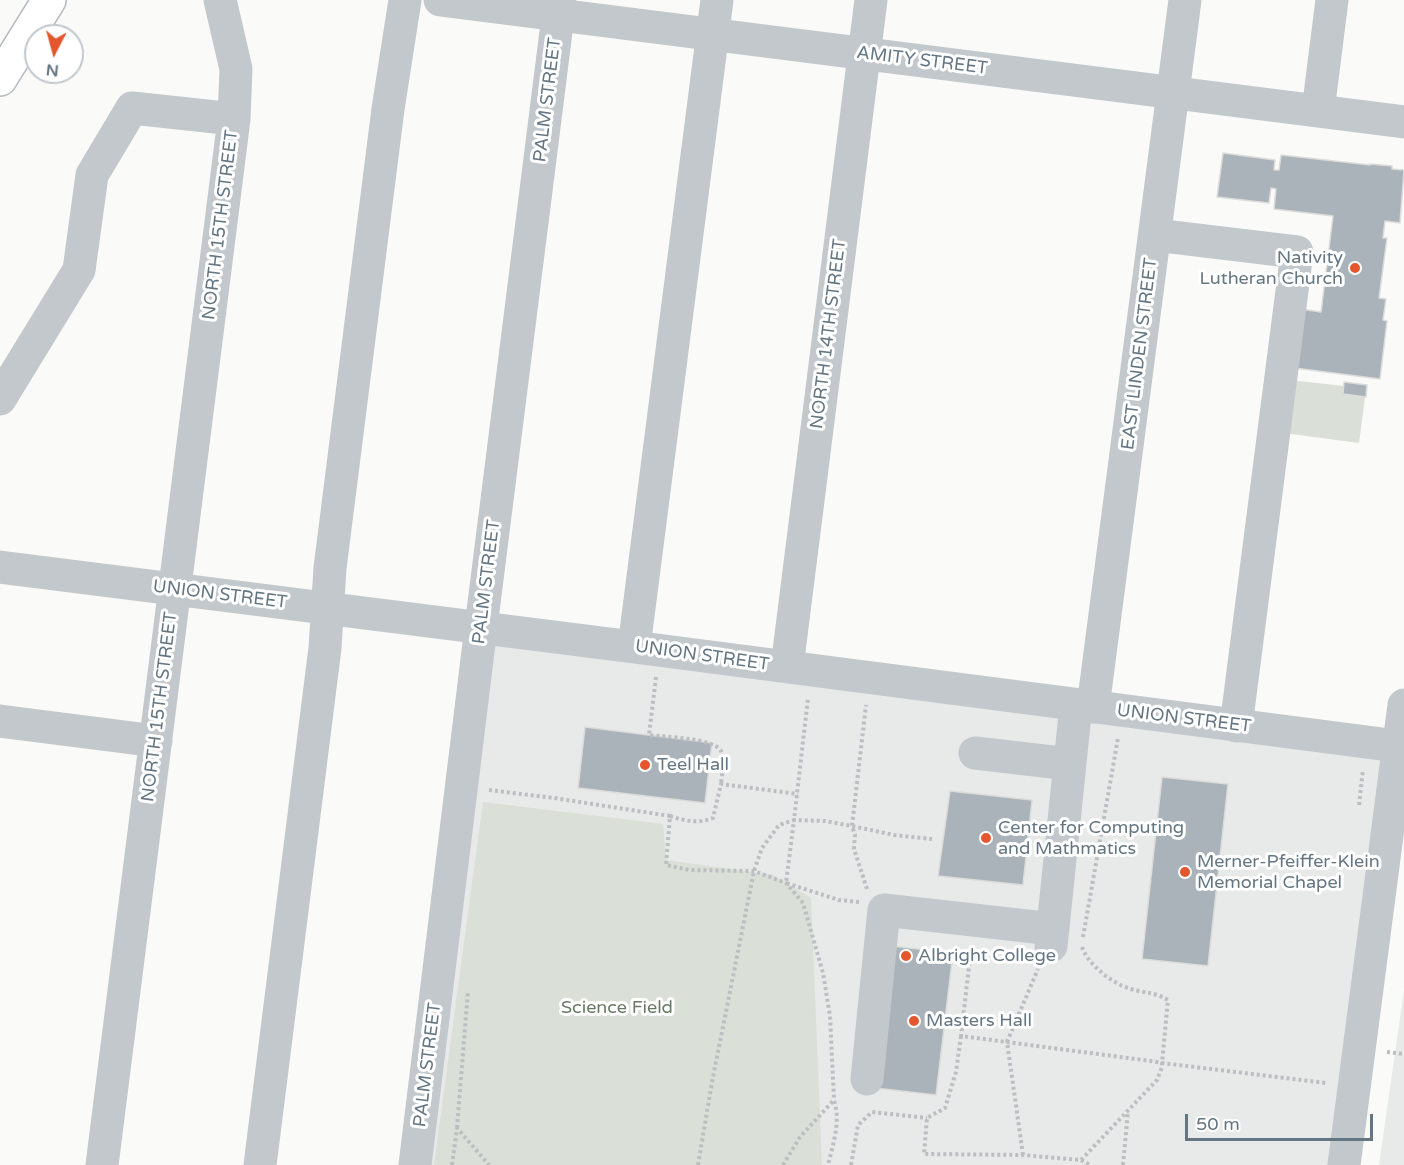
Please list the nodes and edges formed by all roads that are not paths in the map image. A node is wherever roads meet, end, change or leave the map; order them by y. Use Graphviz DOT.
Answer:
graph roads {
  1 [pos="49,0"];
  2 [pos="220,0"];
  3 [pos="405,0"];
  4 [pos="440,0"];
  5 [pos="717,0"];
  6 [pos="872,0"];
  7 [pos="1185,0"];
  8 [pos="1332,0"];
  9 [pos="560,7"];
  10 [pos="712,34"];
  11 [pos="865,54"];
  12 [pos="0,79"];
  13 [pos="1174,93"];
  14 [pos="1318,111"];
  15 [pos="234,119"];
  16 [pos="1404,122"];
  17 [pos="1155,235"];
  18 [pos="0,399"];
  19 [pos="0,567"];
  20 [pos="175,589"];
  21 [pos="327,608"];
  22 [pos="481,627"];
  23 [pos="634,647"];
  24 [pos="787,667"];
  25 [pos="1404,705"];
  26 [pos="1085,706"];
  27 [pos="0,721"];
  28 [pos="1236,726"];
  29 [pos="156,741"];
  30 [pos="1401,747"];
  31 [pos="975,753"];
  32 [pos="1070,764"];
  33 [pos="867,1079"];
  34 [pos="102,1165"];
  35 [pos="260,1165"];
  36 [pos="416,1165"];
  37 [pos="1344,1165"];
  1 -- 12 [label="main road"];
  2 -- 15 [label="street, NORTH 15TH STREET"];
  3 -- 21 [label="street"];
  4 -- 9 [label="street, AMITY STREET"];
  5 -- 10 [label="street"];
  6 -- 11 [label="street, NORTH 14TH STREET"];
  7 -- 13 [label="street, EAST LINDEN STREET"];
  8 -- 14 [label="street"];
  9 -- 10 [label="street, AMITY STREET"];
  9 -- 22 [label="street, PALM STREET"];
  10 -- 11 [label="street, AMITY STREET"];
  10 -- 23 [label="street"];
  11 -- 13 [label="street, AMITY STREET"];
  11 -- 24 [label="street, NORTH 14TH STREET"];
  13 -- 14 [label="street, AMITY STREET"];
  13 -- 17 [label="street, EAST LINDEN STREET"];
  14 -- 16 [label="street, AMITY STREET"];
  15 -- 18 [label="street"];
  15 -- 20 [label="street, NORTH 15TH STREET"];
  17 -- 26 [label="street, EAST LINDEN STREET"];
  17 -- 28 [label="street"];
  19 -- 20 [label="street, UNION STREET"];
  20 -- 21 [label="street, UNION STREET"];
  20 -- 29 [label="street, NORTH 15TH STREET"];
  21 -- 22 [label="street, UNION STREET"];
  21 -- 35 [label="street"];
  22 -- 23 [label="street, UNION STREET"];
  22 -- 36 [label="street, PALM STREET"];
  23 -- 24 [label="street, UNION STREET"];
  24 -- 26 [label="street, UNION STREET"];
  25 -- 30 [label="street"];
  26 -- 28 [label="street, UNION STREET"];
  26 -- 32 [label="street, EAST LINDEN STREET"];
  27 -- 29 [label="street"];
  28 -- 30 [label="street, UNION STREET"];
  29 -- 34 [label="street, NORTH 15TH STREET"];
  30 -- 37 [label="street"];
  31 -- 32 [label="street"];
  32 -- 33 [label="street, EAST LINDEN STREET"];
}
